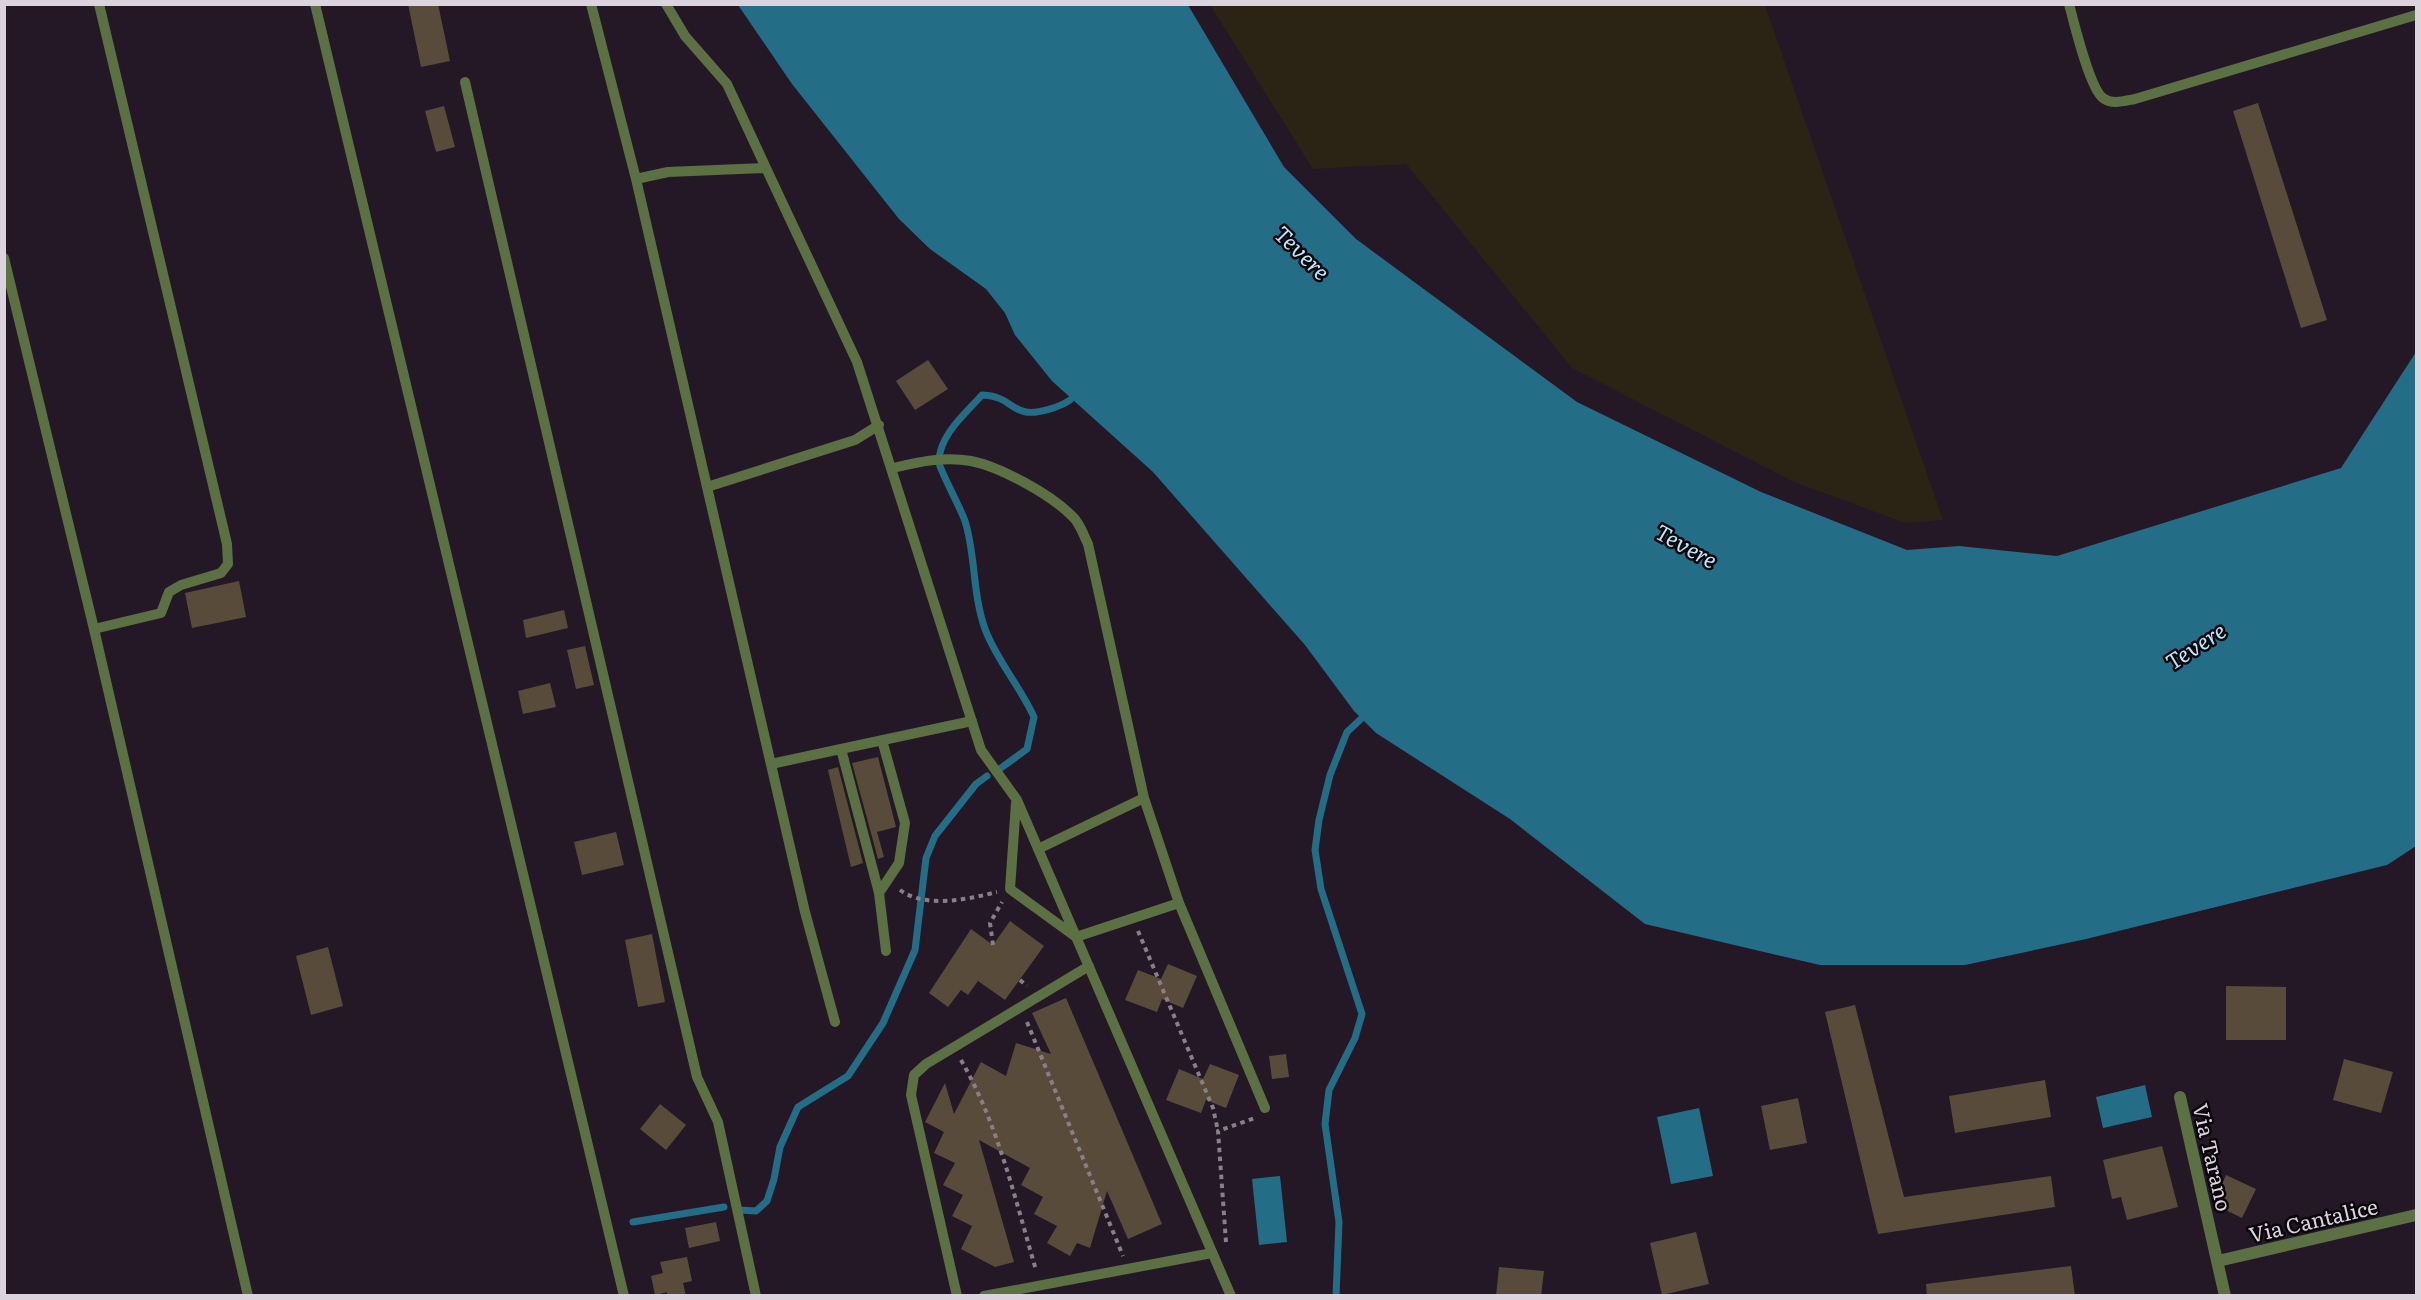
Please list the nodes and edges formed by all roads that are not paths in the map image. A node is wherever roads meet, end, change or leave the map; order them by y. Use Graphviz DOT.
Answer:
graph roads {
  1 [pos="99,4"];
  2 [pos="315,4"];
  3 [pos="591,4"];
  4 [pos="666,4"];
  5 [pos="2069,4"];
  6 [pos="2416,15"];
  7 [pos="465,82"];
  8 [pos="766,168"];
  9 [pos="636,179"];
  10 [pos="4,258"];
  11 [pos="879,425"];
  12 [pos="893,468"];
  13 [pos="707,487"];
  14 [pos="94,629"];
  15 [pos="972,721"];
  16 [pos="882,740"];
  17 [pos="841,749"];
  18 [pos="771,764"];
  19 [pos="1144,798"];
  20 [pos="1017,800"];
  21 [pos="1038,849"];
  22 [pos="879,893"];
  23 [pos="1179,903"];
  24 [pos="1076,937"];
  25 [pos="886,951"];
  26 [pos="1089,966"];
  27 [pos="835,1022"];
  28 [pos="2180,1097"];
  29 [pos="1265,1108"];
  30 [pos="2416,1215"];
  31 [pos="1212,1253"];
  32 [pos="2218,1261"];
  33 [pos="1225,1279"];
  34 [pos="248,1296"];
  35 [pos="624,1296"];
  36 [pos="756,1296"];
  37 [pos="957,1296"];
  38 [pos="984,1296"];
  39 [pos="1223,1296"];
  40 [pos="1231,1296"];
  41 [pos="2225,1296"];
  1 -- 14 [label="lane"];
  2 -- 35 [label="lane"];
  3 -- 9 [label="lane"];
  4 -- 8 [label="lane"];
  5 -- 6 [label="lane"];
  7 -- 36 [label="lane"];
  8 -- 9 [label="lane"];
  8 -- 11 [label="lane"];
  9 -- 13 [label="lane"];
  10 -- 14 [label="lane"];
  11 -- 12 [label="lane"];
  11 -- 13 [label="lane"];
  12 -- 15 [label="lane"];
  12 -- 19 [label="lane"];
  13 -- 18 [label="lane"];
  14 -- 34 [label="lane"];
  15 -- 16 [label="lane"];
  15 -- 20 [label="lane"];
  16 -- 17 [label="lane"];
  16 -- 22 [label="lane"];
  17 -- 18 [label="lane"];
  17 -- 22 [label="lane"];
  18 -- 27 [label="lane"];
  19 -- 21 [label="lane"];
  19 -- 23 [label="lane"];
  20 -- 21 [label="lane"];
  20 -- 24 [label="lane"];
  21 -- 24 [label="lane"];
  22 -- 25 [label="lane"];
  23 -- 24 [label="lane"];
  23 -- 29 [label="lane"];
  24 -- 26 [label="lane"];
  26 -- 31 [label="lane"];
  26 -- 37 [label="lane"];
  28 -- 32 [label="street, Via Tarano"];
  30 -- 32 [label="street, Via Cantalice"];
  31 -- 33 [label="lane"];
  31 -- 38 [label="lane"];
  32 -- 41 [label="street, Via Tarano"];
  33 -- 39 [label="lane"];
  33 -- 40 [label="lane"];
}
